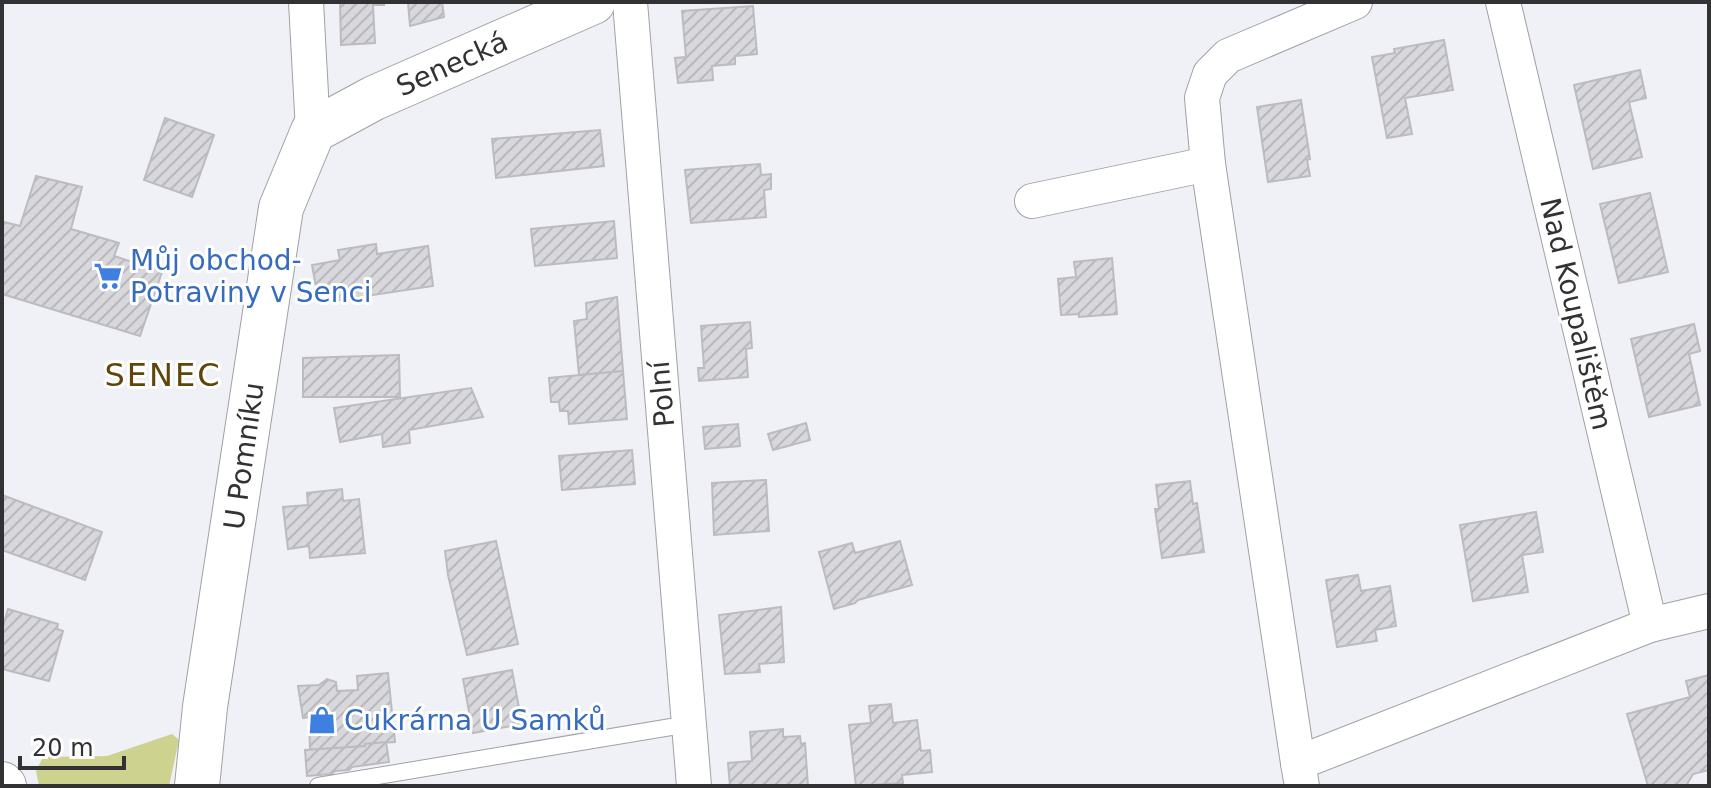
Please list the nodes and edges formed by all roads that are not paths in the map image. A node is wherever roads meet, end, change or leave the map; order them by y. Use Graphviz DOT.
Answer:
graph roads {
  1 [pos="306,2"];
  2 [pos="593,2"];
  3 [pos="630,2"];
  4 [pos="1355,2"];
  5 [pos="1503,2"];
  6 [pos="313,131"];
  7 [pos="1208,164"];
  8 [pos="1032,201"];
  9 [pos="1709,611"];
  10 [pos="1650,625"];
  11 [pos="689,724"];
  12 [pos="1300,774"];
  13 [pos="197,786"];
  14 [pos="318,786"];
  15 [pos="694,786"];
  1 -- 6 [label="street"];
  2 -- 6 [label="street, Senecká"];
  3 -- 11 [label="street, Polní"];
  4 -- 7 [label="street"];
  5 -- 10 [label="street, Nad Koupalištěm"];
  6 -- 13 [label="street, U Pomníku"];
  7 -- 8 [label="street"];
  7 -- 12 [label="street"];
  9 -- 10 [label="street"];
  10 -- 12 [label="street"];
  11 -- 14 [label="lane"];
  11 -- 15 [label="street, Polní"];
}
